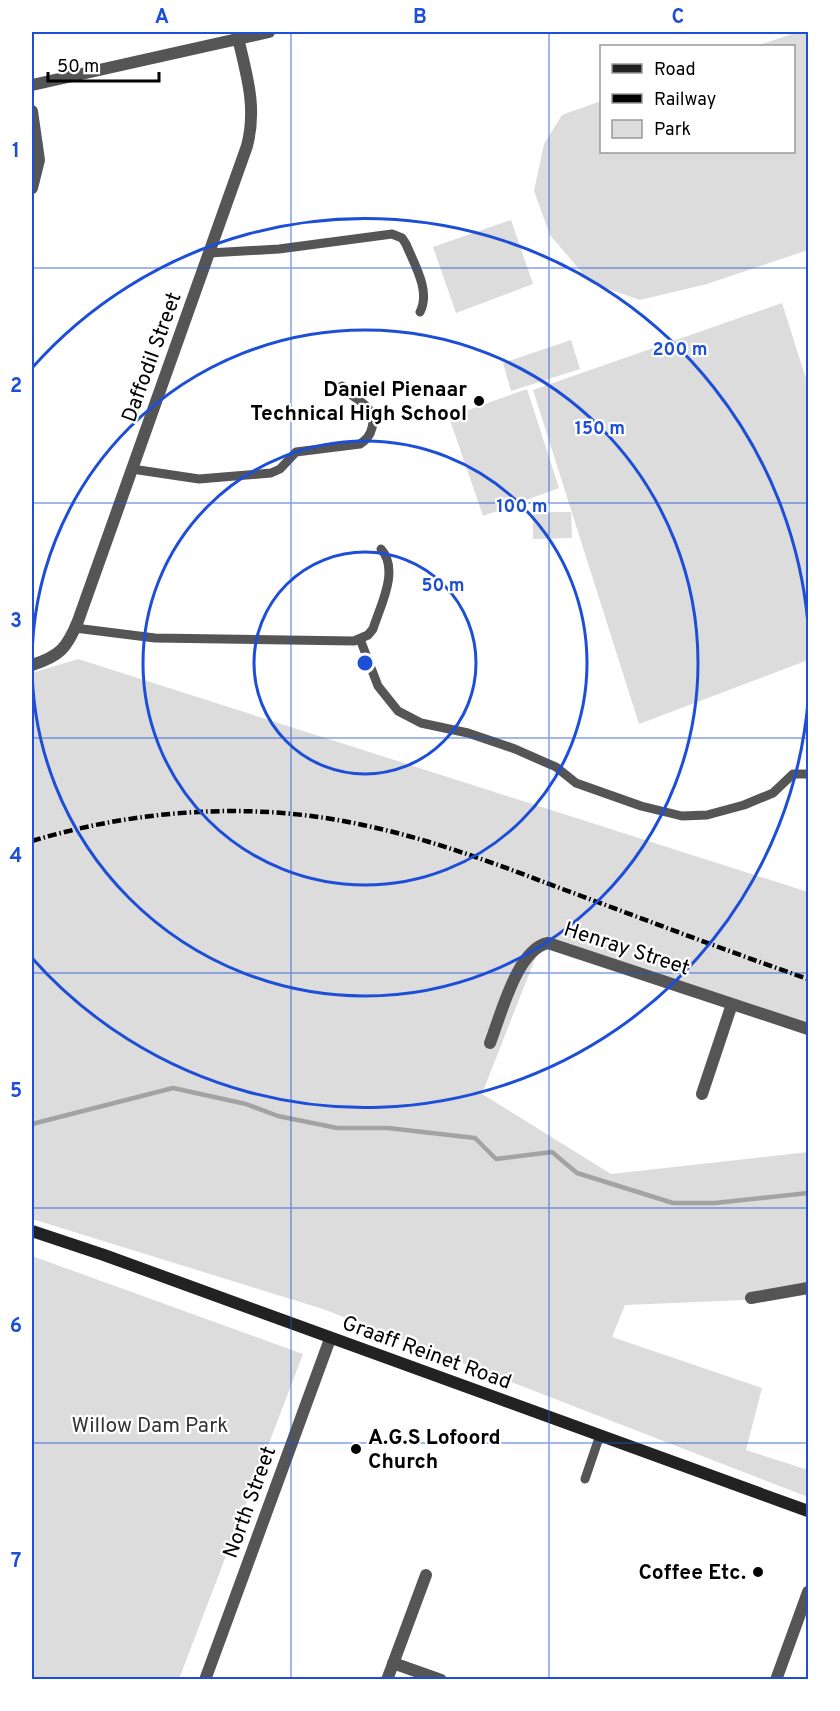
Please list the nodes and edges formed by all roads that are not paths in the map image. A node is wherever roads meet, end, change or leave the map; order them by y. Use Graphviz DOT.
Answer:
graph roads {
  1 [pos="269,32"];
  2 [pos="238,38"];
  3 [pos="32,85"];
  4 [pos="32,111"];
  5 [pos="32,188"];
  6 [pos="209,253"];
  7 [pos="420,312"];
  8 [pos="342,386"];
  9 [pos="132,469"];
  10 [pos="381,549"];
  11 [pos="75,628"];
  12 [pos="360,639"];
  13 [pos="32,665"];
  14 [pos="808,774"];
  15 [pos="732,1004"];
  16 [pos="808,1029"];
  17 [pos="490,1043"];
  18 [pos="702,1094"];
  19 [pos="32,1231"];
  20 [pos="808,1288"];
  21 [pos="751,1298"];
  22 [pos="330,1339"];
  23 [pos="600,1435"];
  24 [pos="585,1479"];
  25 [pos="808,1511"];
  26 [pos="426,1575"];
  27 [pos="808,1592"];
  28 [pos="393,1663"];
  29 [pos="205,1680"];
  30 [pos="387,1680"];
  31 [pos="441,1680"];
  32 [pos="776,1680"];
  1 -- 2 [label="street"];
  2 -- 3 [label="street"];
  2 -- 6 [label="street, Daffodil Street"];
  4 -- 5 [label="street"];
  6 -- 7 [label="lane"];
  6 -- 9 [label="street, Daffodil Street"];
  8 -- 9 [label="lane"];
  9 -- 11 [label="street, Daffodil Street"];
  10 -- 12 [label="lane"];
  11 -- 12 [label="lane"];
  11 -- 13 [label="street, Daffodil Street"];
  12 -- 14 [label="lane"];
  15 -- 16 [label="street, Henray Street"];
  15 -- 17 [label="street, Henray Street"];
  15 -- 18 [label="street"];
  19 -- 22 [label="main road, Graaff Reinet Road"];
  20 -- 21 [label="street"];
  22 -- 23 [label="main road, Graaff Reinet Road"];
  22 -- 29 [label="street, North Street"];
  23 -- 24 [label="lane"];
  23 -- 25 [label="main road, Graaff Reinet Road"];
  26 -- 28 [label="street"];
  27 -- 32 [label="street"];
  28 -- 30 [label="street"];
  28 -- 31 [label="street"];
}
